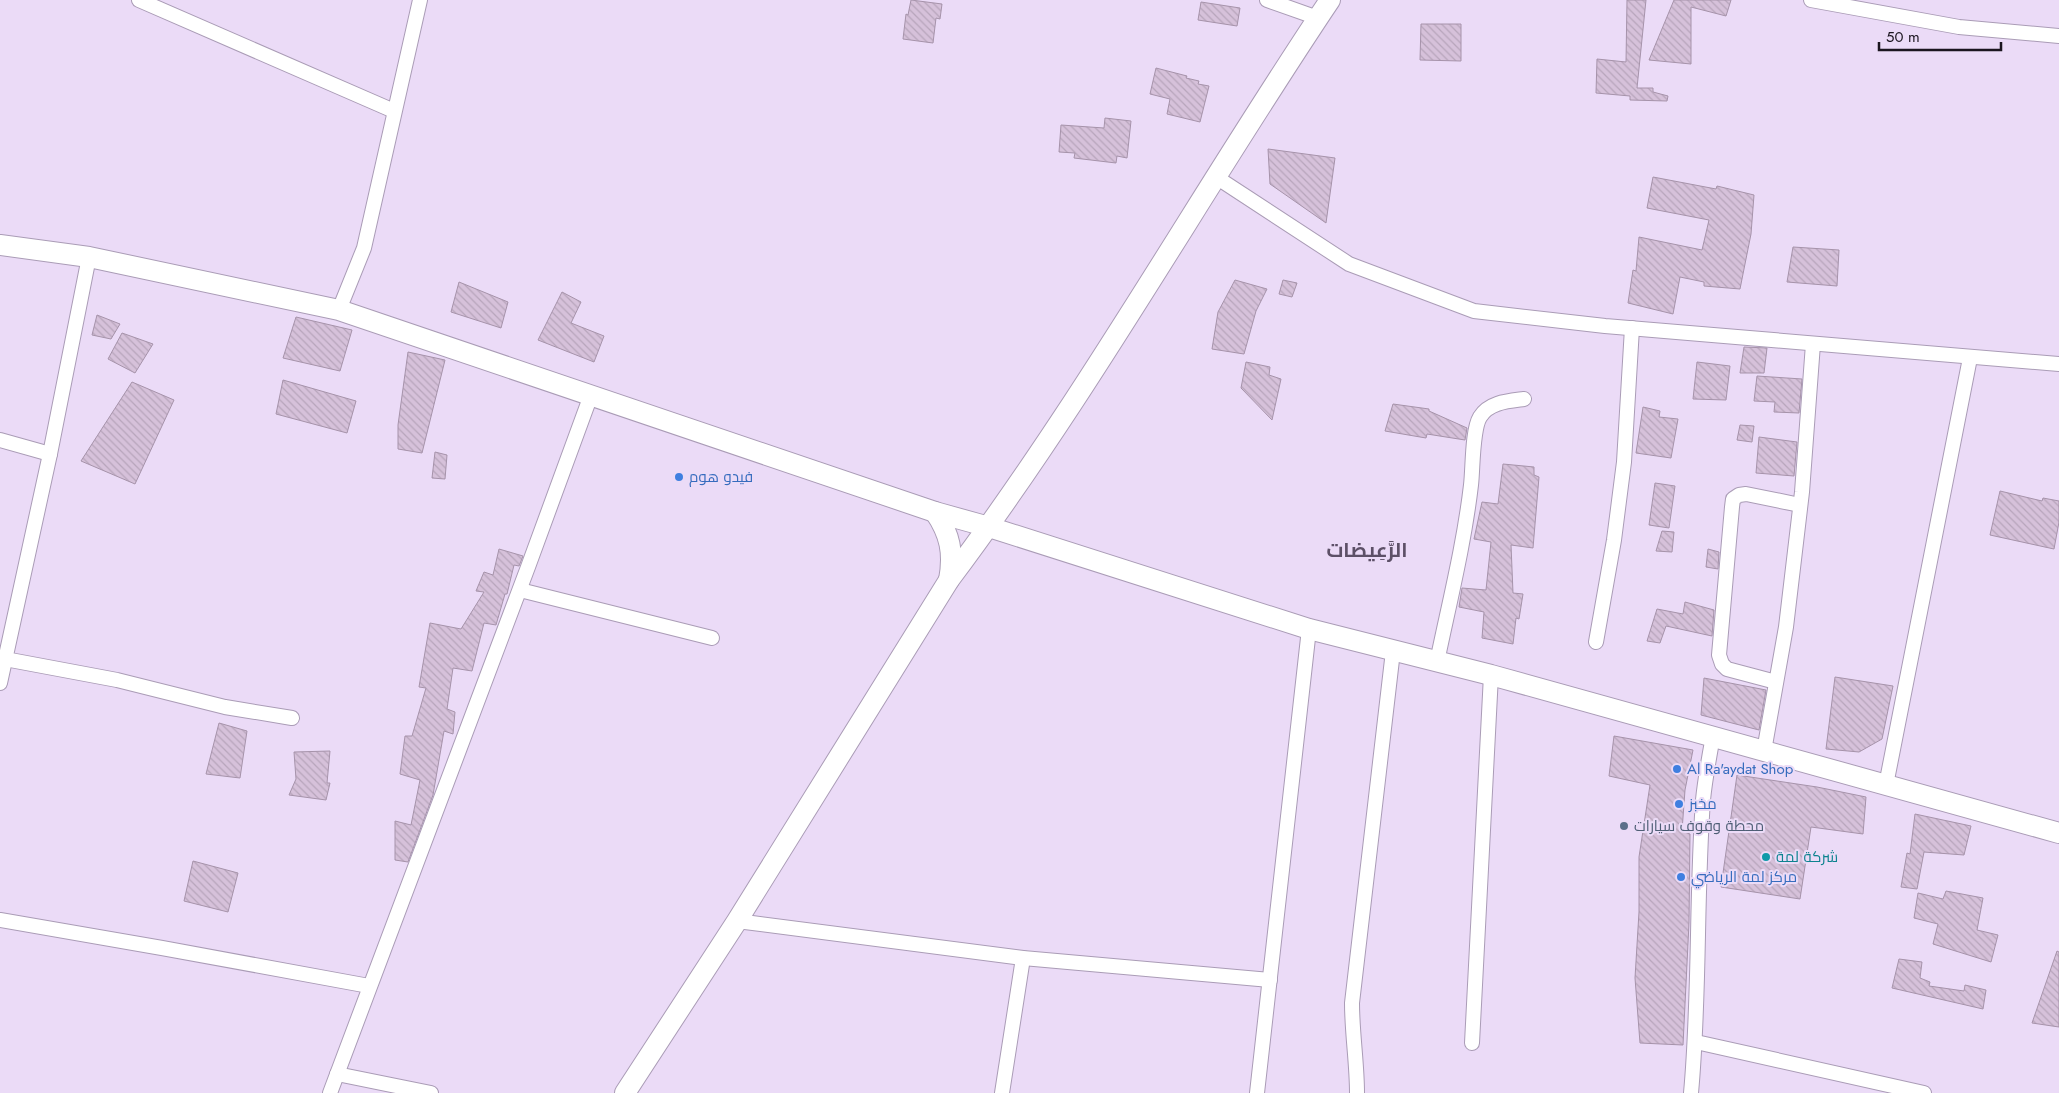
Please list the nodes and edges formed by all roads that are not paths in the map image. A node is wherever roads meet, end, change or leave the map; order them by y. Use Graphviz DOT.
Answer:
graph roads {
  1 [pos="139,0"];
  2 [pos="420,0"];
  3 [pos="1267,0"];
  4 [pos="1330,0"];
  5 [pos="1811,0"];
  6 [pos="1859,5"];
  7 [pos="1318,18"];
  8 [pos="2059,36"];
  9 [pos="394,111"];
  10 [pos="1216,177"];
  11 [pos="0,245"];
  12 [pos="89,257"];
  13 [pos="339,310"];
  14 [pos="1632,328"];
  15 [pos="1813,344"];
  16 [pos="1970,358"];
  17 [pos="2059,364"];
  18 [pos="591,395"];
  19 [pos="1524,399"];
  20 [pos="0,440"];
  21 [pos="50,454"];
  22 [pos="1800,505"];
  23 [pos="935,512"];
  24 [pos="989,527"];
  25 [pos="949,580"];
  26 [pos="520,590"];
  27 [pos="1309,629"];
  28 [pos="712,638"];
  29 [pos="1596,642"];
  30 [pos="1393,651"];
  31 [pos="5,658"];
  32 [pos="1437,662"];
  33 [pos="1491,675"];
  34 [pos="1776,682"];
  35 [pos="0,683"];
  36 [pos="292,718"];
  37 [pos="1712,736"];
  38 [pos="1764,751"];
  39 [pos="1886,785"];
  40 [pos="2059,833"];
  41 [pos="0,920"];
  42 [pos="737,921"];
  43 [pos="1023,958"];
  44 [pos="1270,980"];
  45 [pos="369,986"];
  46 [pos="1696,1042"];
  47 [pos="1472,1044"];
  48 [pos="337,1074"];
  49 [pos="330,1093"];
  50 [pos="431,1093"];
  51 [pos="625,1093"];
  52 [pos="1002,1093"];
  53 [pos="1257,1093"];
  54 [pos="1357,1093"];
  55 [pos="1691,1093"];
  56 [pos="1924,1093"];
  1 -- 9 [label="street"];
  2 -- 9 [label="street"];
  3 -- 7 [label="street"];
  4 -- 7 [label="street"];
  5 -- 6 [label="street"];
  6 -- 8 [label="street"];
  7 -- 10 [label="street"];
  9 -- 13 [label="street"];
  10 -- 14 [label="street"];
  10 -- 24 [label="street"];
  11 -- 12 [label="street"];
  12 -- 13 [label="street"];
  12 -- 21 [label="street"];
  13 -- 18 [label="street"];
  14 -- 15 [label="street"];
  14 -- 29 [label="street"];
  15 -- 16 [label="street"];
  15 -- 22 [label="street"];
  16 -- 17 [label="street"];
  16 -- 39 [label="street"];
  18 -- 23 [label="street"];
  18 -- 26 [label="street"];
  19 -- 32 [label="street"];
  20 -- 21 [label="street"];
  21 -- 31 [label="street"];
  22 -- 34 [label="street"];
  22 -- 34 [label="street"];
  23 -- 24 [label="street"];
  23 -- 25 [label="street"];
  24 -- 25 [label="street"];
  24 -- 27 [label="street"];
  25 -- 42 [label="street"];
  26 -- 28 [label="street"];
  26 -- 45 [label="street"];
  27 -- 30 [label="street"];
  27 -- 44 [label="street"];
  30 -- 32 [label="street"];
  30 -- 54 [label="street"];
  31 -- 35 [label="street"];
  31 -- 36 [label="street"];
  32 -- 33 [label="street"];
  33 -- 37 [label="street"];
  33 -- 47 [label="street"];
  34 -- 38 [label="street"];
  37 -- 38 [label="street"];
  37 -- 46 [label="street"];
  38 -- 39 [label="street"];
  39 -- 40 [label="street"];
  41 -- 45 [label="street"];
  42 -- 43 [label="street"];
  42 -- 51 [label="street"];
  43 -- 44 [label="street"];
  43 -- 52 [label="street"];
  44 -- 53 [label="street"];
  45 -- 48 [label="street"];
  46 -- 55 [label="street"];
  46 -- 56 [label="street"];
  48 -- 49 [label="street"];
  48 -- 50 [label="street"];
}
